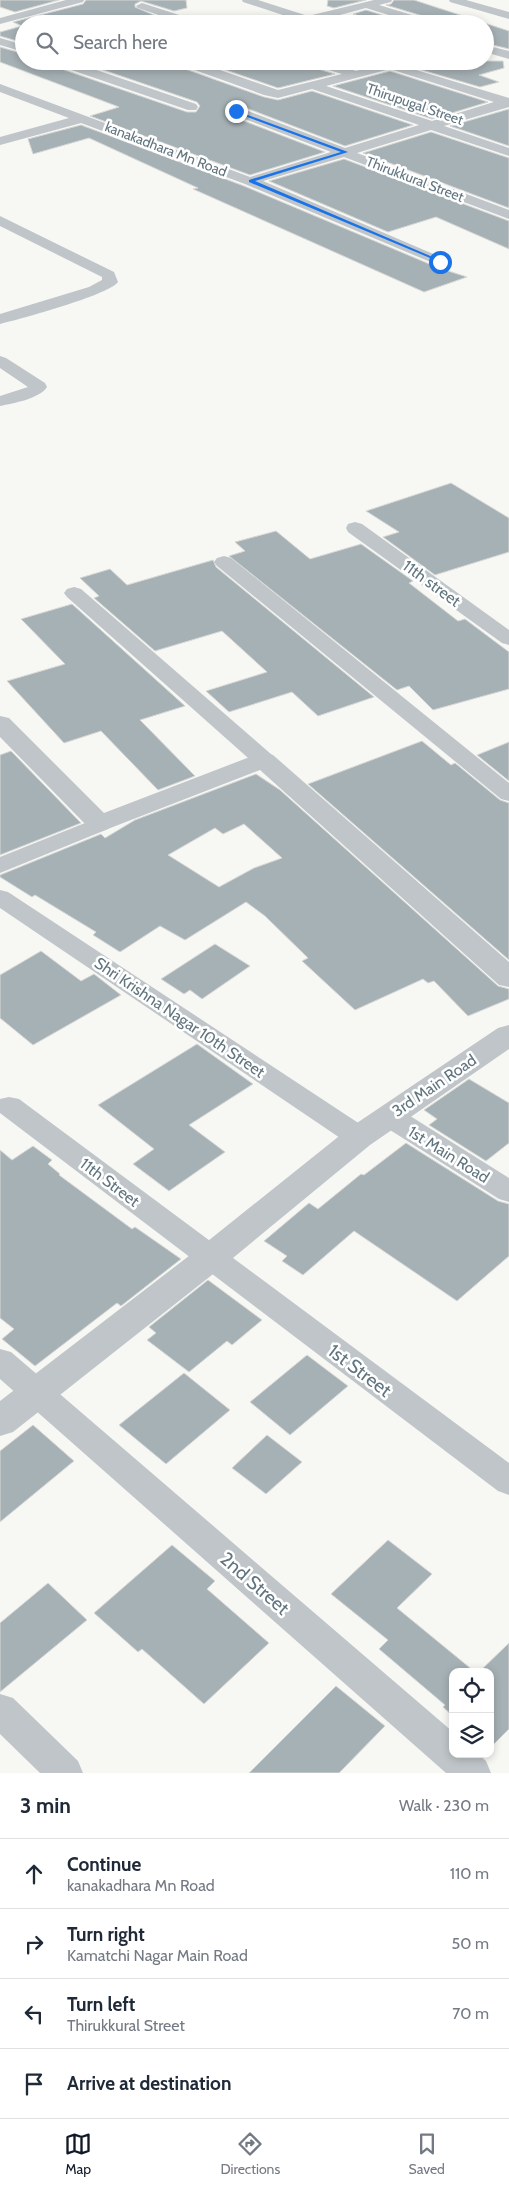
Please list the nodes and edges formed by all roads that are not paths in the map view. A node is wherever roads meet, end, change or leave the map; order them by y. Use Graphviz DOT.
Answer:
graph roads {
  1 [pos="79,0"];
  2 [pos="249,0"];
  3 [pos="387,0"];
  4 [pos="454,0"];
  5 [pos="142,6"];
  6 [pos="367,6"];
  7 [pos="23,15"];
  8 [pos="170,15"];
  9 [pos="296,15"];
  10 [pos="326,15"];
  11 [pos="399,15"];
  12 [pos="509,16"];
  13 [pos="15,17"];
  14 [pos="0,21"];
  15 [pos="0,42"];
  16 [pos="15,47"];
  17 [pos="494,51"];
  18 [pos="509,55"];
  19 [pos="84,70"];
  20 [pos="207,70"];
  21 [pos="341,70"];
  22 [pos="373,70"];
  23 [pos="405,70"];
  24 [pos="354,74"];
  25 [pos="312,85"];
  26 [pos="0,88"];
  27 [pos="16,94"];
  28 [pos="0,98"];
  29 [pos="508,103"];
  30 [pos="192,107"];
  31 [pos="236,111"];
  32 [pos="84,118"];
  33 [pos="432,126"];
  34 [pos="0,141"];
  35 [pos="346,152"];
  36 [pos="509,152"];
  37 [pos="250,181"];
  38 [pos="509,215"];
  39 [pos="0,220"];
  40 [pos="440,262"];
  41 [pos="0,319"];
  42 [pos="0,360"];
  43 [pos="0,401"];
  44 [pos="355,528"];
  45 [pos="224,562"];
  46 [pos="74,593"];
  47 [pos="509,639"];
  48 [pos="0,723"];
  49 [pos="264,760"];
  50 [pos="509,794"];
  51 [pos="100,824"];
  52 [pos="0,866"];
  53 [pos="0,897"];
  54 [pos="509,978"];
  55 [pos="509,1035"];
  56 [pos="9,1106"];
  57 [pos="388,1116"];
  58 [pos="359,1136"];
  59 [pos="509,1192"];
  60 [pos="210,1258"];
  61 [pos="0,1361"];
  62 [pos="37,1392"];
  63 [pos="0,1421"];
  64 [pos="509,1481"];
  65 [pos="0,1710"];
  66 [pos="65,1773"];
  67 [pos="473,1773"];
  1 -- 7 [label="street"];
  2 -- 9 [label="street"];
  3 -- 6 [label="street"];
  4 -- 12 [label="street"];
  5 -- 8 [label="street"];
  6 -- 10 [label="street"];
  6 -- 11 [label="street"];
  13 -- 14 [label="street"];
  15 -- 16 [label="street"];
  17 -- 18 [label="street"];
  19 -- 30 [label="street"];
  20 -- 25 [label="street"];
  21 -- 24 [label="street"];
  22 -- 24 [label="street"];
  23 -- 29 [label="street"];
  24 -- 25 [label="street"];
  25 -- 33 [label="street, Thirupugal Street"];
  26 -- 27 [label="street, kanakadhara Mn Road"];
  27 -- 28 [label="street"];
  27 -- 32 [label="street, kanakadhara Mn Road"];
  29 -- 33 [label="street"];
  31 -- 35 [label="street, Thirukkural Street"];
  32 -- 34 [label="street"];
  32 -- 37 [label="street, kanakadhara Mn Road"];
  33 -- 35 [label="street"];
  33 -- 36 [label="street, Thirupugal Street"];
  35 -- 37 [label="street"];
  35 -- 38 [label="street, Thirukkural Street"];
  37 -- 40 [label="street, kanakadhara Mn Road"];
  39 -- 41 [label="street"];
  42 -- 43 [label="street"];
  44 -- 47 [label="street, 11th street"];
  45 -- 50 [label="street"];
  46 -- 49 [label="street"];
  48 -- 51 [label="street"];
  49 -- 51 [label="street"];
  49 -- 54 [label="street"];
  51 -- 52 [label="street"];
  53 -- 58 [label="street, Shri Krishna Nagar 10th Street"];
  55 -- 57 [label="street, 3rd Main Road"];
  56 -- 60 [label="street, 11th Street"];
  57 -- 58 [label="street, 3rd Main Road"];
  57 -- 59 [label="street, 1st Main Road"];
  58 -- 60 [label="street, 3rd Main Road"];
  60 -- 62 [label="street, 3rd Main Road"];
  60 -- 64 [label="street, 1st Street"];
  61 -- 62 [label="street, 2nd Street"];
  62 -- 63 [label="street, 3rd Main Road"];
  62 -- 67 [label="street, 2nd Street"];
  65 -- 66 [label="street"];
}
